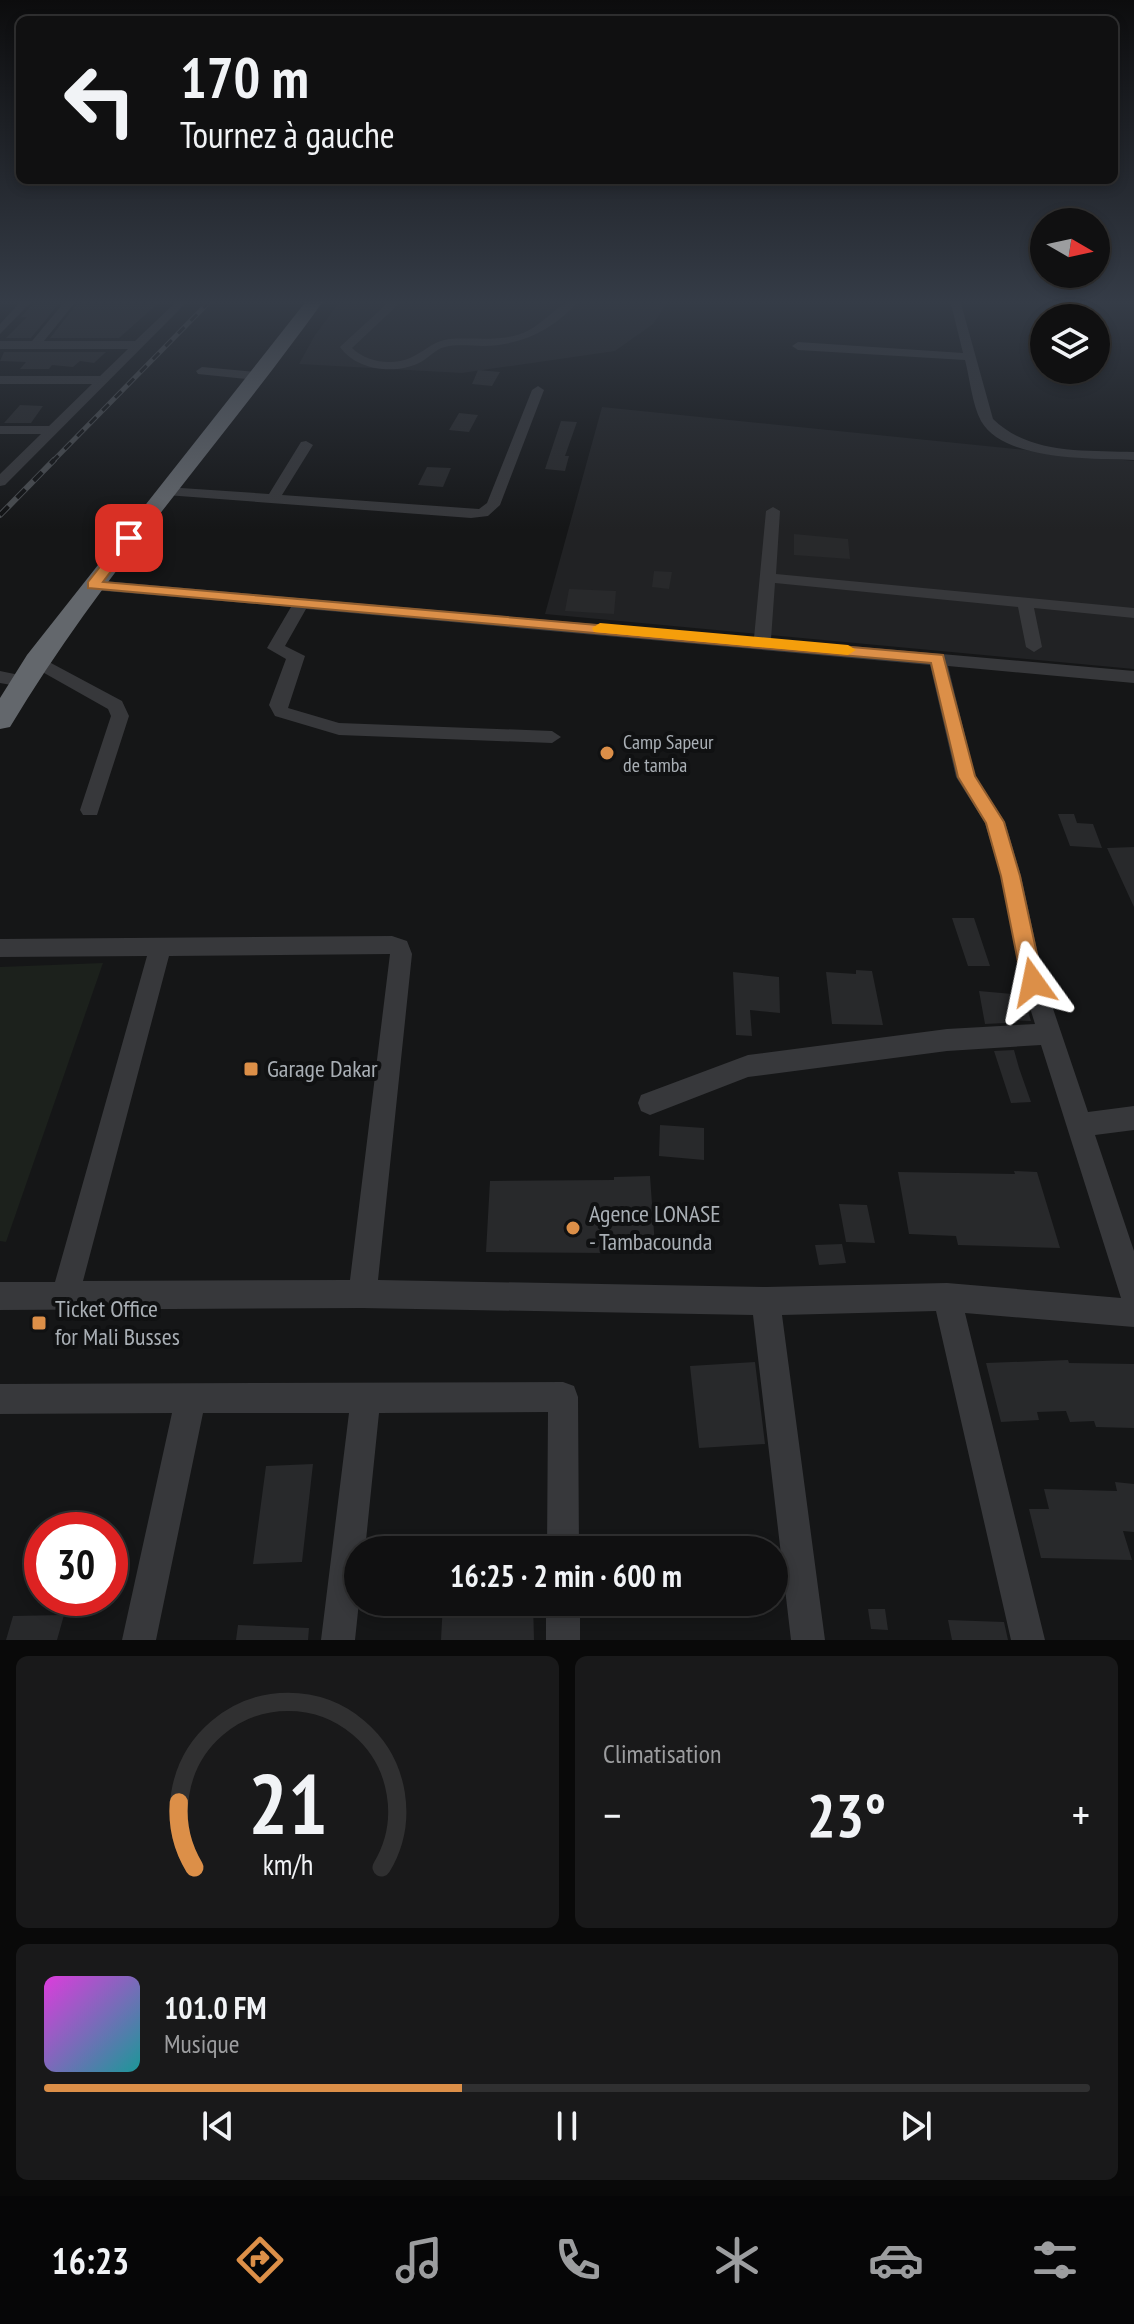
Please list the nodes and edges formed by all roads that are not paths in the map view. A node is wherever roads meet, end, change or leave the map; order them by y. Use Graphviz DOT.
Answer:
graph roads {
  1 [pos="256,376"];
  2 [pos="107,377"];
  3 [pos="975,377"];
  4 [pos="0,380"];
  5 [pos="104,380"];
  6 [pos="538,390"];
  7 [pos="0,430"];
  8 [pos="53,430"];
  9 [pos="306,445"];
  10 [pos="1134,456"];
  11 [pos="0,482"];
  12 [pos="166,491"];
  13 [pos="273,499"];
  14 [pos="773,511"];
  15 [pos="767,578"];
  16 [pos="93,585"];
  17 [pos="302,602"];
  18 [pos="1025,602"];
  19 [pos="1134,613"];
  20 [pos="762,643"];
  21 [pos="1034,647"];
  22 [pos="937,658"];
  23 [pos="20,673"];
  24 [pos="1134,677"];
  25 [pos="0,720"];
  26 [pos="552,737"];
  27 [pos="90,810"];
  28 [pos="161,946"];
  29 [pos="0,948"];
  30 [pos="1050,1034"];
  31 [pos="650,1103"];
  32 [pos="1134,1118"];
  33 [pos="1080,1125"];
  34 [pos="362,1294"];
  35 [pos="1134,1294"];
  36 [pos="0,1296"];
  37 [pos="65,1296"];
  38 [pos="947,1297"];
  39 [pos="766,1301"];
  40 [pos="1134,1313"];
  41 [pos="366,1397"];
  42 [pos="191,1398"];
  43 [pos="0,1399"];
  44 [pos="563,1536"];
  45 [pos="563,1616"];
  46 [pos="139,1640"];
  47 [pos="338,1640"];
  48 [pos="563,1640"];
  49 [pos="808,1640"];
  50 [pos="1028,1640"];
  1 -- 12 [label="highway"];
  2 -- 5 [label="street"];
  3 -- 10 [label="street"];
  4 -- 5 [label="street"];
  5 -- 8 [label="street"];
  6 -- 13 [label="street"];
  7 -- 8 [label="street"];
  8 -- 11 [label="street"];
  9 -- 13 [label="street"];
  12 -- 13 [label="street"];
  12 -- 16 [label="highway"];
  14 -- 15 [label="street"];
  15 -- 18 [label="street"];
  15 -- 20 [label="street"];
  16 -- 17 [label="street"];
  16 -- 23 [label="highway"];
  17 -- 20 [label="street"];
  17 -- 26 [label="street"];
  18 -- 19 [label="street"];
  18 -- 21 [label="street"];
  20 -- 22 [label="street"];
  22 -- 24 [label="street"];
  22 -- 30 [label="street"];
  23 -- 25 [label="highway"];
  23 -- 27 [label="street"];
  28 -- 29 [label="street"];
  28 -- 34 [label="street"];
  28 -- 37 [label="street"];
  30 -- 31 [label="street"];
  30 -- 33 [label="street"];
  32 -- 33 [label="street"];
  33 -- 35 [label="street"];
  34 -- 37 [label="street"];
  34 -- 39 [label="street"];
  36 -- 37 [label="street"];
  38 -- 39 [label="street"];
  38 -- 40 [label="street"];
  38 -- 50 [label="street"];
  39 -- 49 [label="street"];
  41 -- 42 [label="street"];
  41 -- 44 [label="street"];
  41 -- 47 [label="street"];
  42 -- 43 [label="street"];
  42 -- 46 [label="street"];
  45 -- 48 [label="street"];
}
